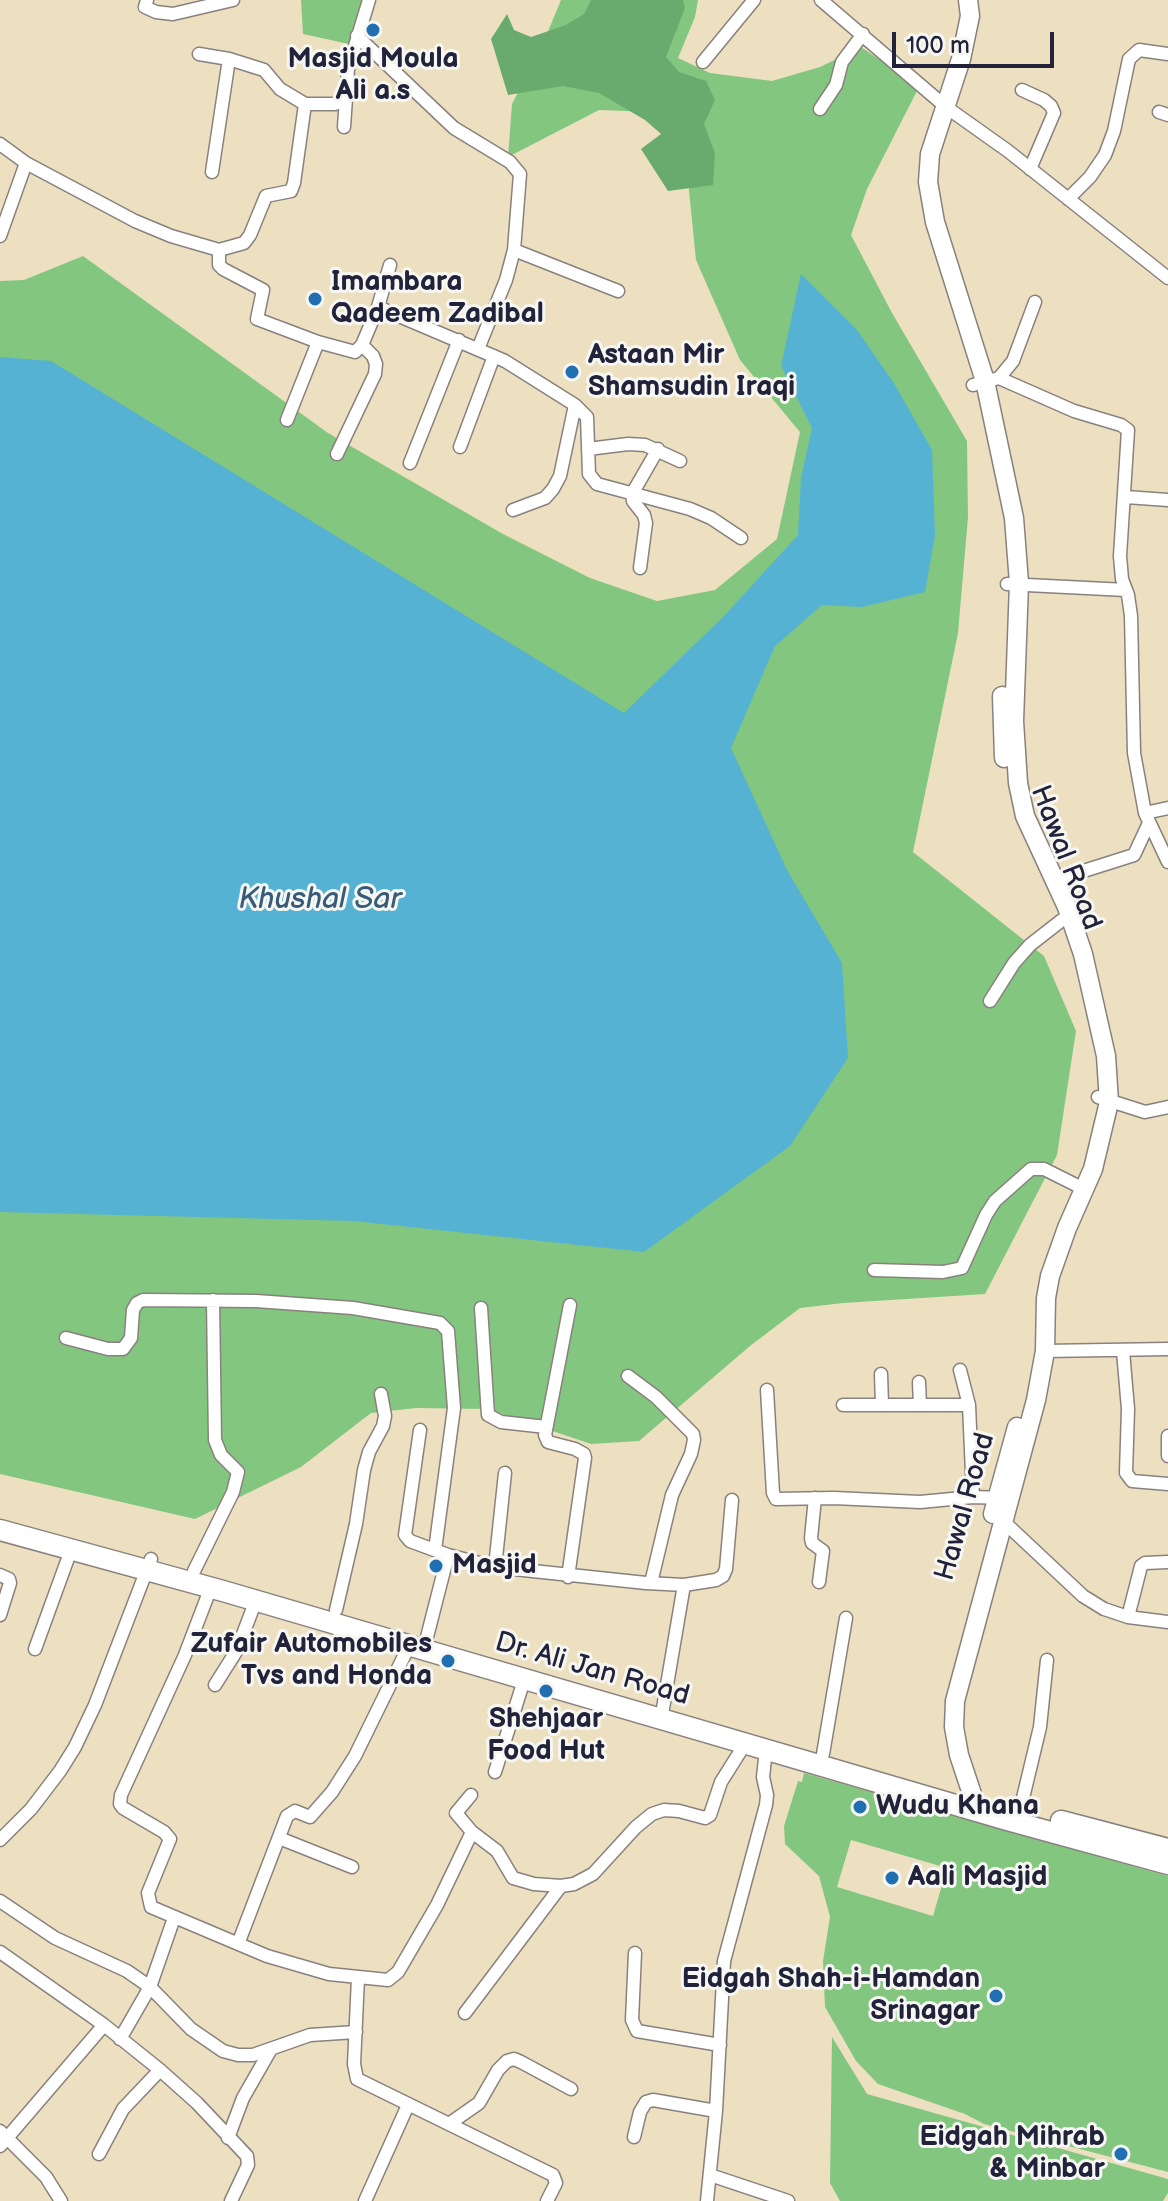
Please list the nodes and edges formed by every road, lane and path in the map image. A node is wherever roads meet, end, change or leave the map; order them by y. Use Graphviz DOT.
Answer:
graph roads {
  1 [pos="133,0"];
  2 [pos="233,0"];
  3 [pos="369,0"];
  4 [pos="754,0"];
  5 [pos="821,0"];
  6 [pos="968,0"];
  7 [pos="146,4"];
  8 [pos="863,34"];
  9 [pos="357,36"];
  10 [pos="199,54"];
  11 [pos="1168,54"];
  12 [pos="229,59"];
  13 [pos="703,62"];
  14 [pos="1022,90"];
  15 [pos="345,100"];
  16 [pos="942,103"];
  17 [pos="305,104"];
  18 [pos="820,109"];
  19 [pos="344,127"];
  20 [pos="0,144"];
  21 [pos="26,163"];
  22 [pos="1030,169"];
  23 [pos="212,172"];
  24 [pos="1068,199"];
  25 [pos="0,236"];
  26 [pos="219,250"];
  27 [pos="514,250"];
  28 [pos="390,265"];
  29 [pos="1168,278"];
  30 [pos="618,291"];
  31 [pos="1035,302"];
  32 [pos="378,307"];
  33 [pos="459,340"];
  34 [pos="318,342"];
  35 [pos="362,345"];
  36 [pos="478,349"];
  37 [pos="494,356"];
  38 [pos="986,381"];
  39 [pos="575,405"];
  40 [pos="287,420"];
  41 [pos="460,447"];
  42 [pos="588,449"];
  43 [pos="658,449"];
  44 [pos="337,454"];
  45 [pos="680,461"];
  46 [pos="410,463"];
  47 [pos="632,494"];
  48 [pos="1126,497"];
  49 [pos="1168,500"];
  50 [pos="513,510"];
  51 [pos="741,538"];
  52 [pos="640,568"];
  53 [pos="1013,584"];
  54 [pos="1126,590"];
  55 [pos="1168,808"];
  56 [pos="1147,818"];
  57 [pos="1168,862"];
  58 [pos="1054,886"];
  59 [pos="1062,920"];
  60 [pos="990,1001"];
  61 [pos="1104,1100"];
  62 [pos="1168,1107"];
  63 [pos="1076,1185"];
  64 [pos="874,1270"];
  65 [pos="213,1300"];
  66 [pos="570,1305"];
  67 [pos="481,1308"];
  68 [pos="66,1338"];
  69 [pos="1168,1349"];
  70 [pos="1045,1351"];
  71 [pos="1123,1351"];
  72 [pos="960,1370"];
  73 [pos="881,1374"];
  74 [pos="628,1376"];
  75 [pos="919,1382"];
  76 [pos="767,1390"];
  77 [pos="381,1394"];
  78 [pos="843,1405"];
  79 [pos="882,1405"];
  80 [pos="920,1405"];
  81 [pos="969,1405"];
  82 [pos="546,1427"];
  83 [pos="420,1430"];
  84 [pos="1168,1436"];
  85 [pos="1168,1456"];
  86 [pos="505,1473"];
  87 [pos="1168,1484"];
  88 [pos="973,1497"];
  89 [pos="815,1498"];
  90 [pos="1004,1498"];
  91 [pos="732,1500"];
  92 [pos="0,1516"];
  93 [pos="1003,1521"];
  94 [pos="0,1531"];
  95 [pos="71,1550"];
  96 [pos="442,1553"];
  97 [pos="1168,1562"];
  98 [pos="149,1565"];
  99 [pos="495,1567"];
  100 [pos="194,1571"];
  101 [pos="0,1575"];
  102 [pos="568,1577"];
  103 [pos="819,1582"];
  104 [pos="651,1583"];
  105 [pos="684,1585"];
  106 [pos="220,1586"];
  107 [pos="256,1600"];
  108 [pos="336,1610"];
  109 [pos="0,1615"];
  110 [pos="1128,1617"];
  111 [pos="846,1618"];
  112 [pos="1168,1622"];
  113 [pos="418,1642"];
  114 [pos="35,1649"];
  115 [pos="1047,1660"];
  116 [pos="524,1680"];
  117 [pos="215,1685"];
  118 [pos="663,1714"];
  119 [pos="954,1727"];
  120 [pos="745,1744"];
  121 [pos="766,1750"];
  122 [pos="823,1754"];
  123 [pos="495,1772"];
  124 [pos="886,1779"];
  125 [pos="471,1795"];
  126 [pos="974,1804"];
  127 [pos="1019,1817"];
  128 [pos="472,1832"];
  129 [pos="279,1838"];
  130 [pos="0,1840"];
  131 [pos="1168,1849"];
  132 [pos="1168,1864"];
  133 [pos="352,1867"];
  134 [pos="561,1886"];
  135 [pos="0,1901"];
  136 [pos="174,1918"];
  137 [pos="238,1944"];
  138 [pos="0,1952"];
  139 [pos="635,1953"];
  140 [pos="358,1978"];
  141 [pos="150,1987"];
  142 [pos="465,2013"];
  143 [pos="104,2025"];
  144 [pos="356,2032"];
  145 [pos="120,2039"];
  146 [pos="720,2045"];
  147 [pos="271,2049"];
  148 [pos="160,2070"];
  149 [pos="571,2089"];
  150 [pos="408,2105"];
  151 [pos="716,2111"];
  152 [pos="449,2124"];
  153 [pos="634,2137"];
  154 [pos="2,2138"];
  155 [pos="228,2138"];
  156 [pos="99,2154"];
  157 [pos="710,2175"];
  158 [pos="61,2201"];
  159 [pos="231,2201"];
  160 [pos="365,2201"];
  161 [pos="547,2201"];
  162 [pos="707,2201"];
  163 [pos="788,2201"];
  1 -- 7 [label="street"];
  2 -- 7 [label="street"];
  3 -- 9 [label="street"];
  4 -- 13 [label="street"];
  5 -- 8 [label="street"];
  6 -- 16 [label="main road, Hawal Road"];
  8 -- 16 [label="street"];
  8 -- 18 [label="street"];
  9 -- 15 [label="street"];
  9 -- 27 [label="street"];
  10 -- 12 [label="street"];
  11 -- 24 [label="street"];
  12 -- 17 [label="street"];
  12 -- 23 [label="street"];
  14 -- 22 [label="street"];
  15 -- 17 [label="street"];
  15 -- 19 [label="street"];
  16 -- 22 [label="street"];
  16 -- 38 [label="main road, Hawal Road"];
  17 -- 26 [label="street"];
  20 -- 21 [label="street"];
  21 -- 25 [label="street"];
  21 -- 26 [label="street"];
  22 -- 24 [label="street"];
  24 -- 29 [label="street"];
  26 -- 34 [label="street"];
  27 -- 30 [label="street"];
  27 -- 36 [label="street"];
  28 -- 32 [label="street"];
  31 -- 38 [label="street"];
  32 -- 33 [label="street"];
  32 -- 35 [label="street"];
  33 -- 36 [label="street"];
  33 -- 46 [label="street"];
  34 -- 35 [label="street"];
  34 -- 40 [label="street"];
  35 -- 44 [label="street"];
  36 -- 37 [label="street"];
  37 -- 39 [label="street"];
  37 -- 41 [label="street"];
  38 -- 48 [label="street"];
  38 -- 53 [label="main road, Hawal Road"];
  39 -- 42 [label="street"];
  39 -- 50 [label="street"];
  42 -- 43 [label="street"];
  42 -- 47 [label="street"];
  43 -- 45 [label="street"];
  43 -- 47 [label="street"];
  47 -- 51 [label="street"];
  47 -- 52 [label="street"];
  48 -- 49 [label="street"];
  48 -- 54 [label="street"];
  53 -- 54 [label="street"];
  53 -- 58 [label="main road, Hawal Road"];
  54 -- 56 [label="street"];
  55 -- 56 [label="street"];
  56 -- 57 [label="street"];
  56 -- 58 [label="street"];
  58 -- 59 [label="main road, Hawal Road"];
  58 -- 61 [label="main road, Hawal Road"];
  59 -- 60 [label="street"];
  59 -- 61 [label="main road, Hawal Road"];
  61 -- 62 [label="street"];
  61 -- 63 [label="main road, Hawal Road"];
  61 -- 70 [label="main road, Hawal Road"];
  63 -- 64 [label="street"];
  63 -- 90 [label="main road, Hawal Road"];
  65 -- 68 [label="street"];
  65 -- 96 [label="street"];
  65 -- 100 [label="street"];
  66 -- 82 [label="street"];
  67 -- 82 [label="street"];
  69 -- 71 [label="street"];
  70 -- 71 [label="street"];
  70 -- 90 [label="main road, Hawal Road"];
  71 -- 87 [label="street"];
  72 -- 81 [label="street"];
  73 -- 79 [label="street"];
  74 -- 104 [label="street"];
  75 -- 80 [label="street"];
  76 -- 89 [label="street"];
  77 -- 108 [label="street"];
  78 -- 79 [label="street"];
  79 -- 80 [label="street"];
  80 -- 81 [label="street"];
  81 -- 88 [label="street"];
  82 -- 102 [label="street"];
  83 -- 96 [label="street"];
  84 -- 85 [label="street"];
  86 -- 99 [label="street"];
  88 -- 89 [label="street"];
  88 -- 90 [label="street"];
  89 -- 103 [label="street"];
  90 -- 93 [label="main road, Hawal Road"];
  90 -- 119 [label="main road, Hawal Road"];
  91 -- 105 [label="street"];
  92 -- 98 [label="main road, Dr. Ali Jan Road"];
  93 -- 110 [label="street"];
  93 -- 119 [label="main road, Hawal Road"];
  94 -- 95 [label="main road, Dr. Ali Jan Road"];
  95 -- 98 [label="main road, Dr. Ali Jan Road"];
  95 -- 114 [label="street"];
  96 -- 99 [label="street"];
  96 -- 113 [label="street"];
  97 -- 110 [label="street"];
  98 -- 100 [label="main road, Dr. Ali Jan Road"];
  98 -- 106 [label="main road, Dr. Ali Jan Road"];
  98 -- 130 [label="street"];
  99 -- 102 [label="street"];
  100 -- 106 [label="main road, Dr. Ali Jan Road"];
  101 -- 109 [label="street"];
  102 -- 104 [label="street"];
  104 -- 105 [label="street"];
  105 -- 118 [label="street"];
  106 -- 107 [label="main road, Dr. Ali Jan Road"];
  106 -- 108 [label="main road, Dr. Ali Jan Road"];
  106 -- 136 [label="street"];
  107 -- 113 [label="main road, Dr. Ali Jan Road"];
  107 -- 117 [label="street"];
  108 -- 113 [label="main road, Dr. Ali Jan Road"];
  110 -- 112 [label="street"];
  111 -- 122 [label="street"];
  113 -- 116 [label="main road, Dr. Ali Jan Road"];
  113 -- 118 [label="main road, Dr. Ali Jan Road"];
  113 -- 129 [label="street"];
  115 -- 127 [label="street"];
  116 -- 118 [label="main road, Dr. Ali Jan Road"];
  116 -- 123 [label="street"];
  118 -- 120 [label="main road, Dr. Ali Jan Road"];
  118 -- 122 [label="main road, Dr. Ali Jan Road"];
  119 -- 126 [label="main road, Hawal Road"];
  120 -- 121 [label="main road, Dr. Ali Jan Road"];
  120 -- 134 [label="street"];
  121 -- 124 [label="main road, Dr. Ali Jan Road"];
  121 -- 146 [label="street"];
  122 -- 124 [label="main road, Dr. Ali Jan Road"];
  124 -- 126 [label="main road, Dr. Ali Jan Road"];
  125 -- 128 [label="street"];
  126 -- 127 [label="main road, Dr. Ali Jan Road"];
  127 -- 131 [label="main road, Dr. Ali Jan Road"];
  127 -- 132 [label="main road, Dr. Ali Jan Road"];
  128 -- 134 [label="street"];
  128 -- 140 [label="street"];
  129 -- 133 [label="street"];
  129 -- 137 [label="street"];
  134 -- 142 [label="street"];
  135 -- 141 [label="street"];
  136 -- 137 [label="street"];
  136 -- 141 [label="street"];
  137 -- 140 [label="street"];
  138 -- 143 [label="street"];
  139 -- 146 [label="street"];
  140 -- 144 [label="street"];
  141 -- 145 [label="street"];
  141 -- 147 [label="street"];
  143 -- 145 [label="street"];
  143 -- 154 [label="street"];
  144 -- 147 [label="street"];
  144 -- 150 [label="street"];
  145 -- 148 [label="street"];
  146 -- 151 [label="street"];
  147 -- 155 [label="street"];
  148 -- 155 [label="street"];
  148 -- 156 [label="street"];
  149 -- 152 [label="street"];
  150 -- 152 [label="street"];
  150 -- 160 [label="street"];
  151 -- 153 [label="street"];
  151 -- 157 [label="street"];
  152 -- 161 [label="street"];
  154 -- 158 [label="street"];
  155 -- 159 [label="street"];
  157 -- 162 [label="street"];
  157 -- 163 [label="street"];
}
